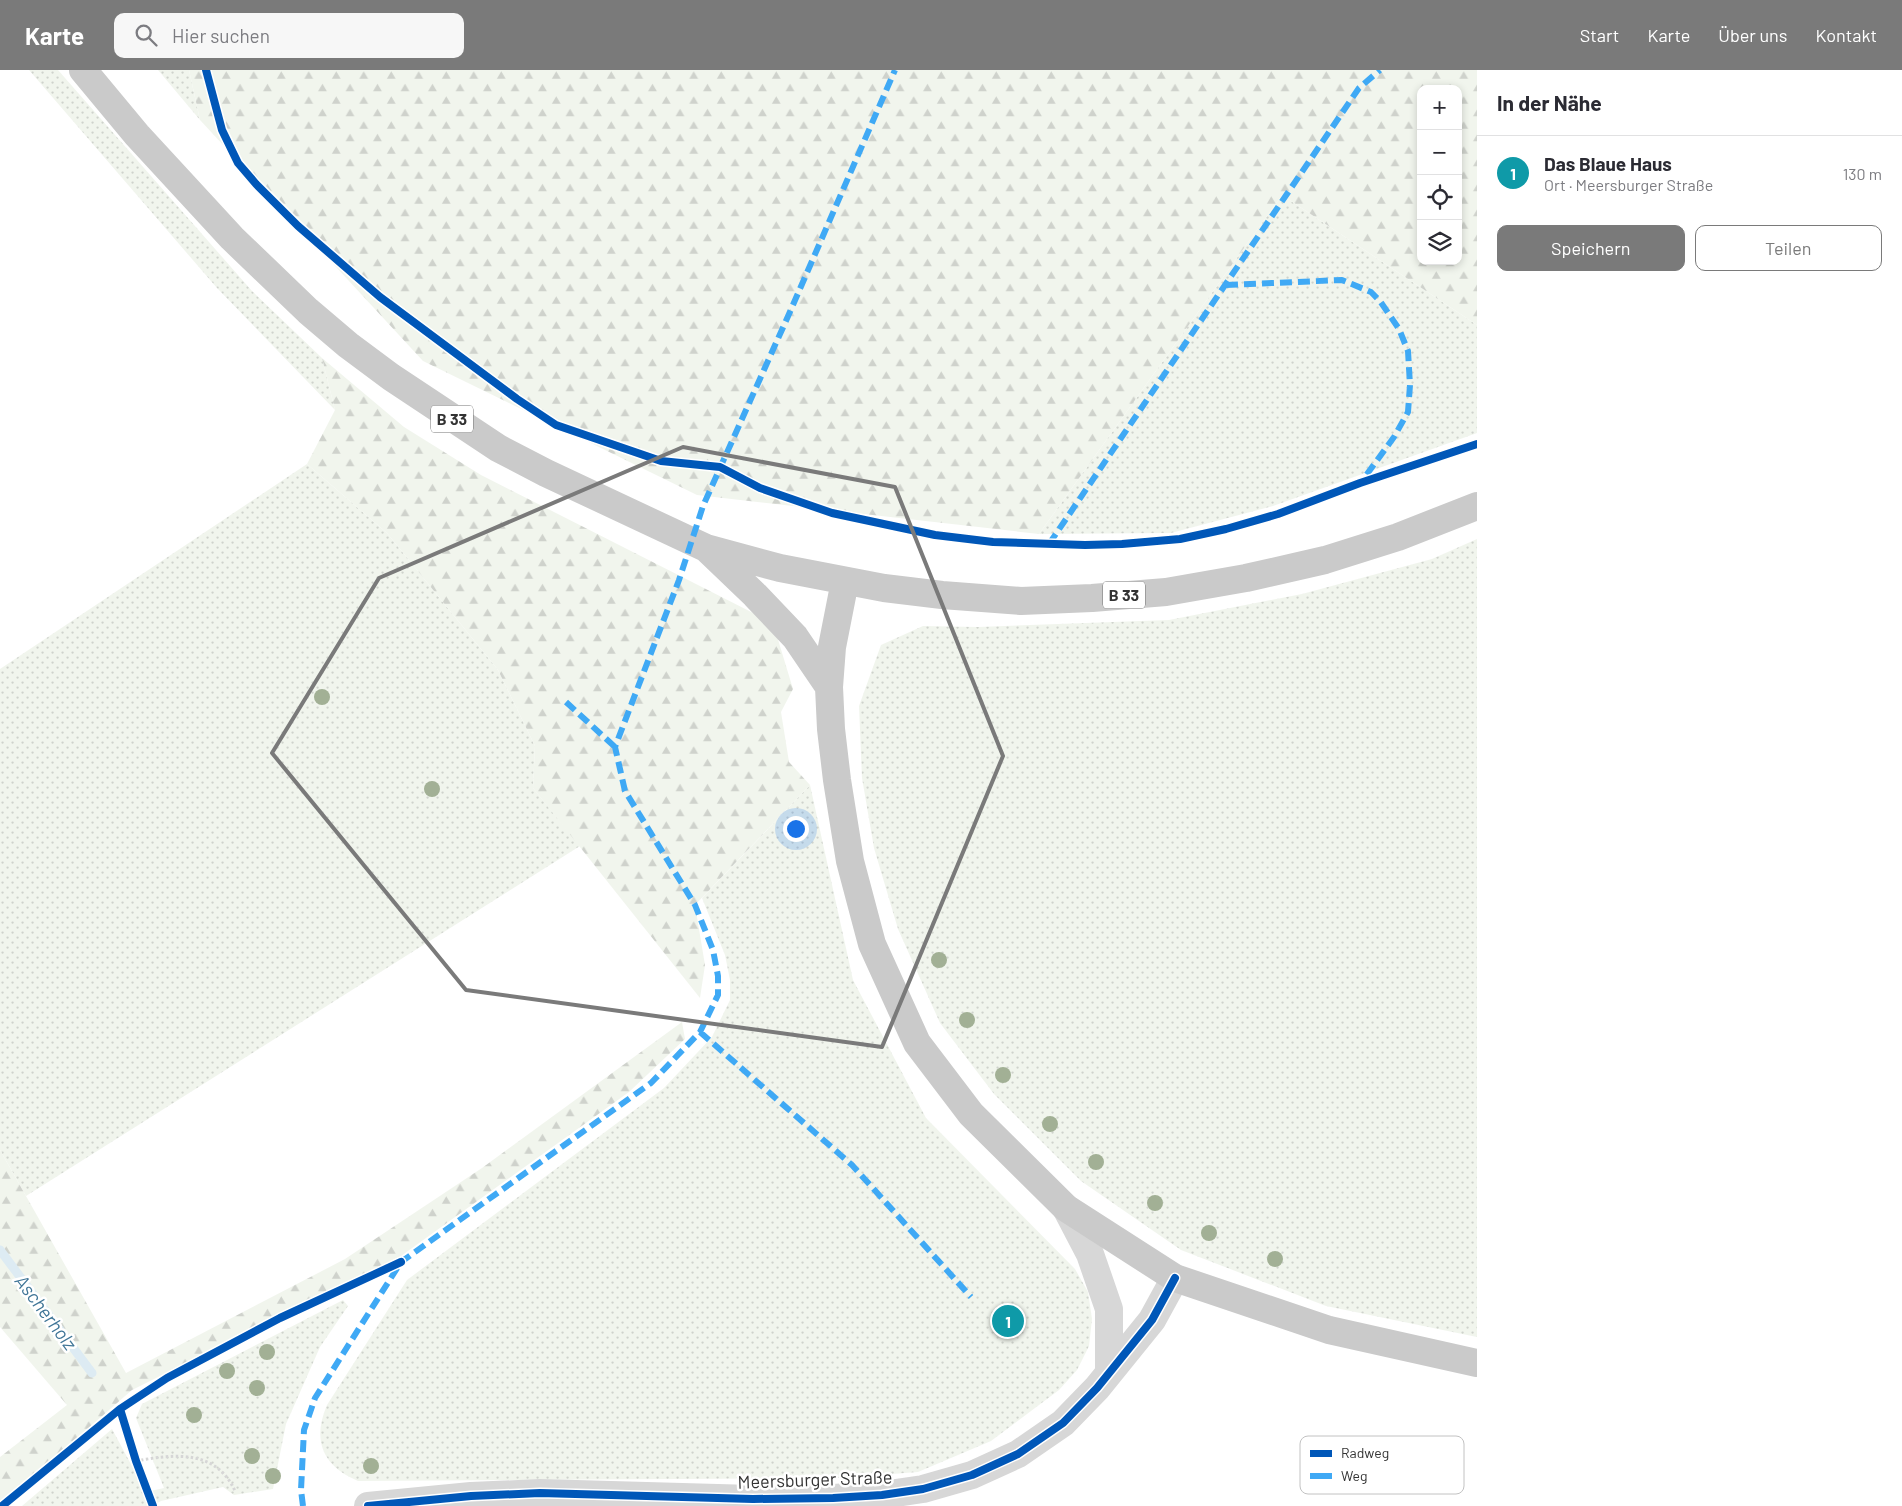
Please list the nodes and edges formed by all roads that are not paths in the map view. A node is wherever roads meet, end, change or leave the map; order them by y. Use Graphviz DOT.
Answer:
graph roads {
  1 [pos="83,70"];
  2 [pos="1477,506"];
  3 [pos="706,548"];
  4 [pos="845,581"];
  5 [pos="829,687"];
  6 [pos="1066,1208"];
  7 [pos="1175,1278"];
  8 [pos="1477,1363"];
  9 [pos="1109,1373"];
  10 [pos="368,1506"];
  1 -- 3 [label="main road, B 33"];
  2 -- 4 [label="main road, B 33"];
  3 -- 4 [label="main road, B 33"];
  3 -- 5 [label="main road"];
  4 -- 5 [label="main road"];
  5 -- 6 [label="main road"];
  6 -- 7 [label="main road"];
  6 -- 9 [label="street"];
  7 -- 8 [label="main road"];
  7 -- 9 [label="street, Meersburger Straße"];
  9 -- 10 [label="street, Meersburger Straße"];
}
